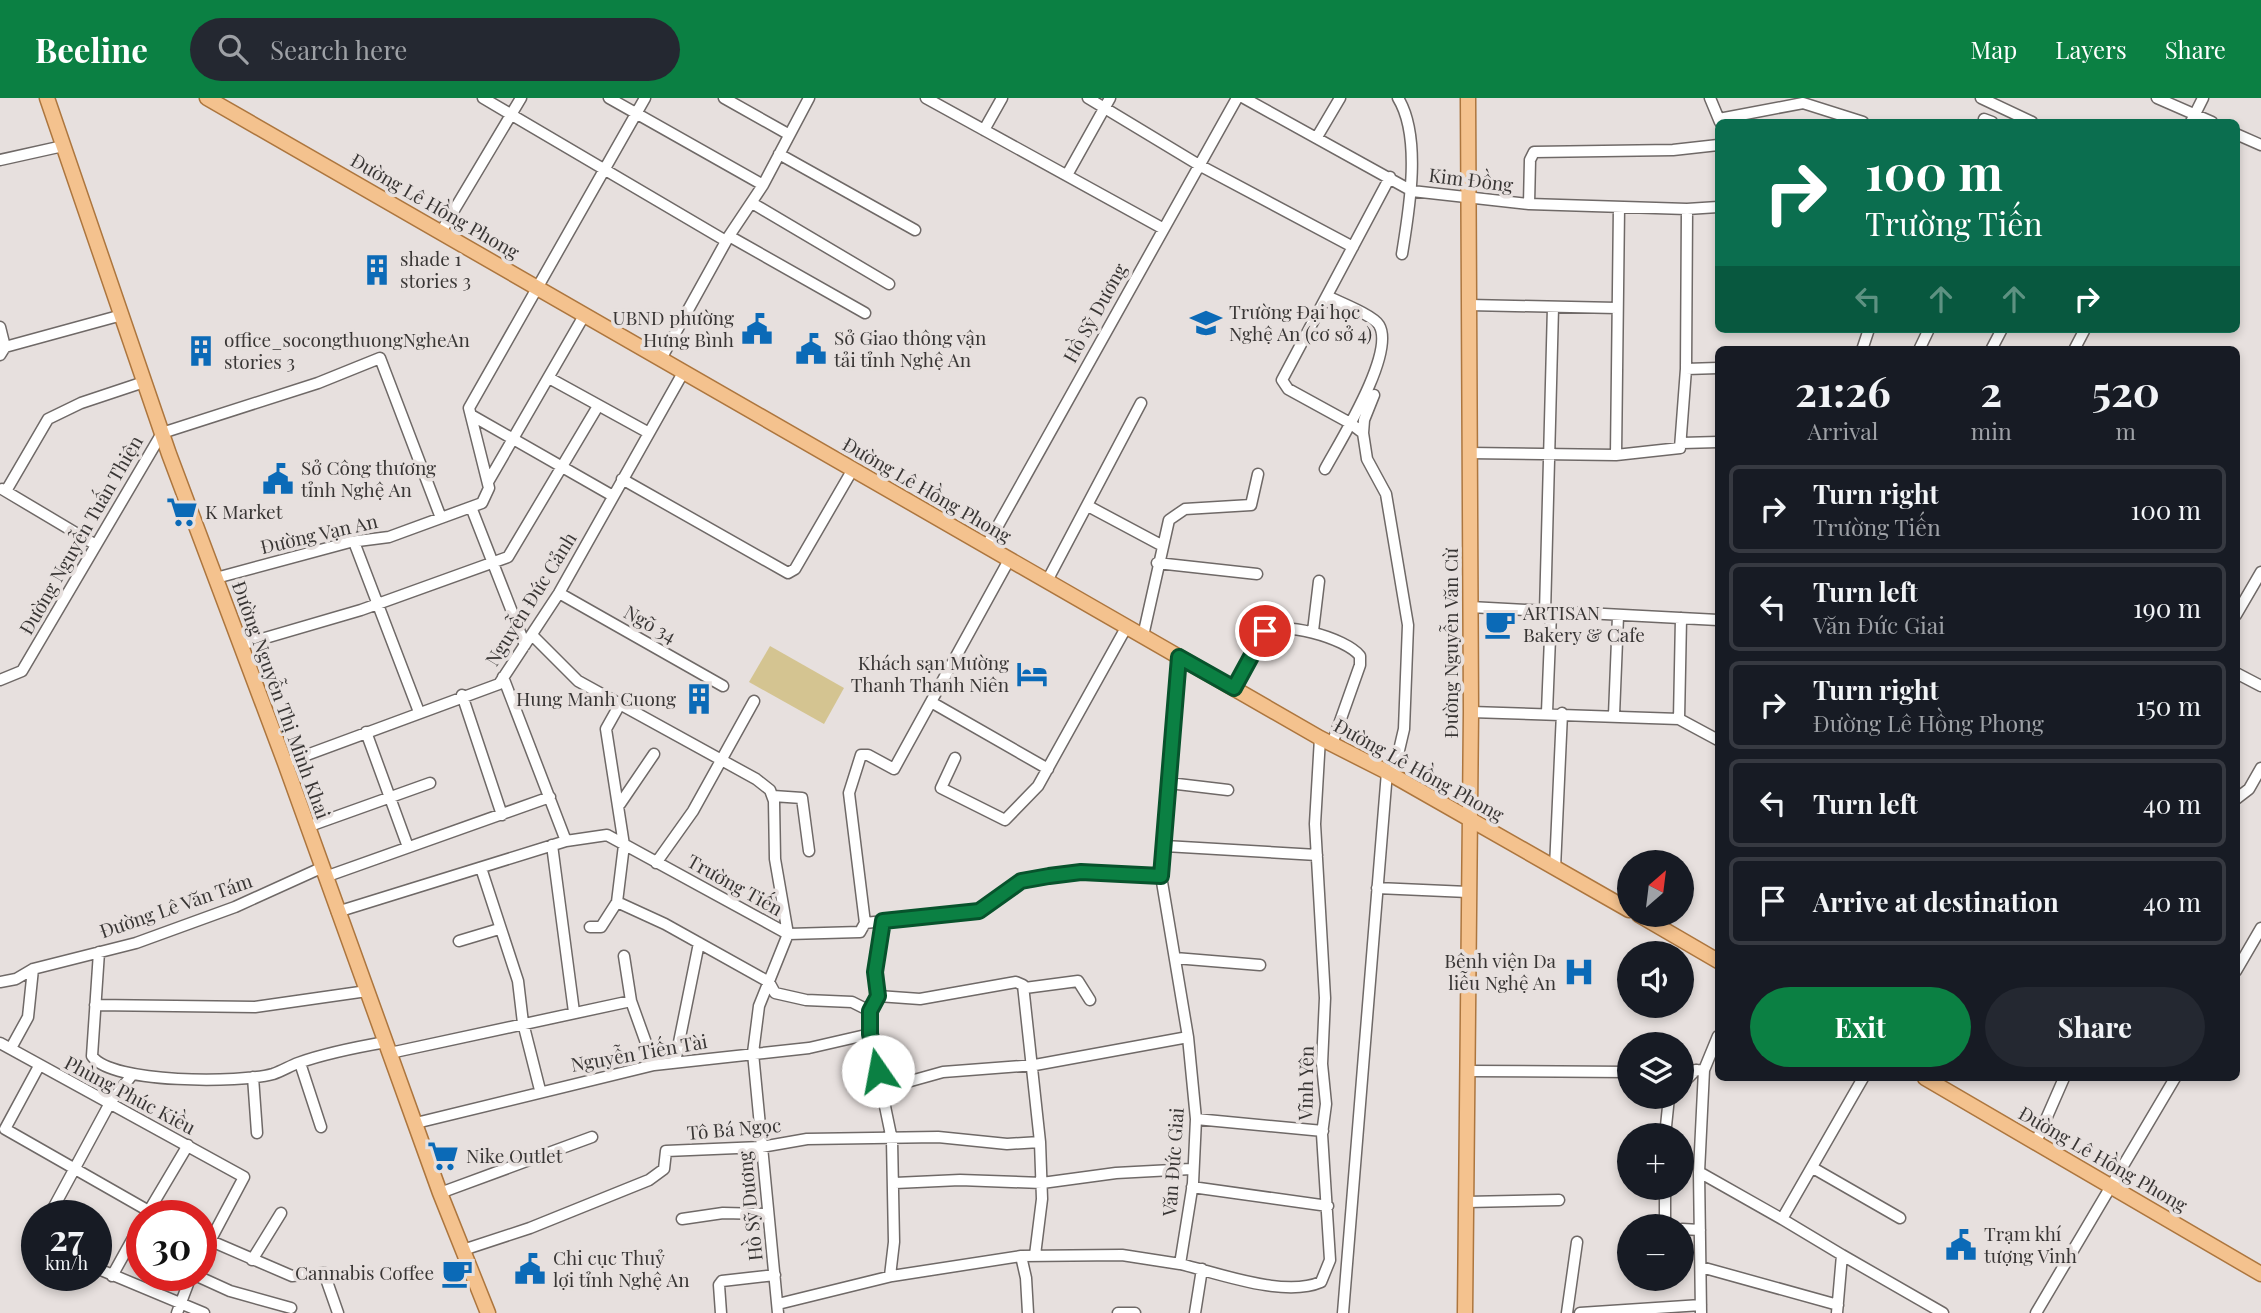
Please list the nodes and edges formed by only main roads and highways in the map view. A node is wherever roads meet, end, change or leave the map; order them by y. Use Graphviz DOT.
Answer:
graph roads {
  1 [pos="47,98"];
  2 [pos="207,98"];
  3 [pos="1468,98"];
  4 [pos="1469,820"];
  5 [pos="1617,903"];
  6 [pos="1661,928"];
  7 [pos="1715,959"];
  8 [pos="1949,1084"];
  9 [pos="2261,1274"];
  10 [pos="488,1313"];
  11 [pos="1465,1313"];
  1 -- 10 [label="main road, Đường Nguyễn Thị Minh Khai"];
  2 -- 4 [label="main road, Đường Lê Hồng Phong"];
  3 -- 4 [label="main road, Đường Nguyễn Văn Cừ"];
  4 -- 5 [label="main road, Đường Lê Hồng Phong"];
  4 -- 11 [label="main road, Đường Nguyễn Văn Cừ"];
  6 -- 7 [label="main road"];
  8 -- 9 [label="main road, Đường Lê Hồng Phong"];
}
